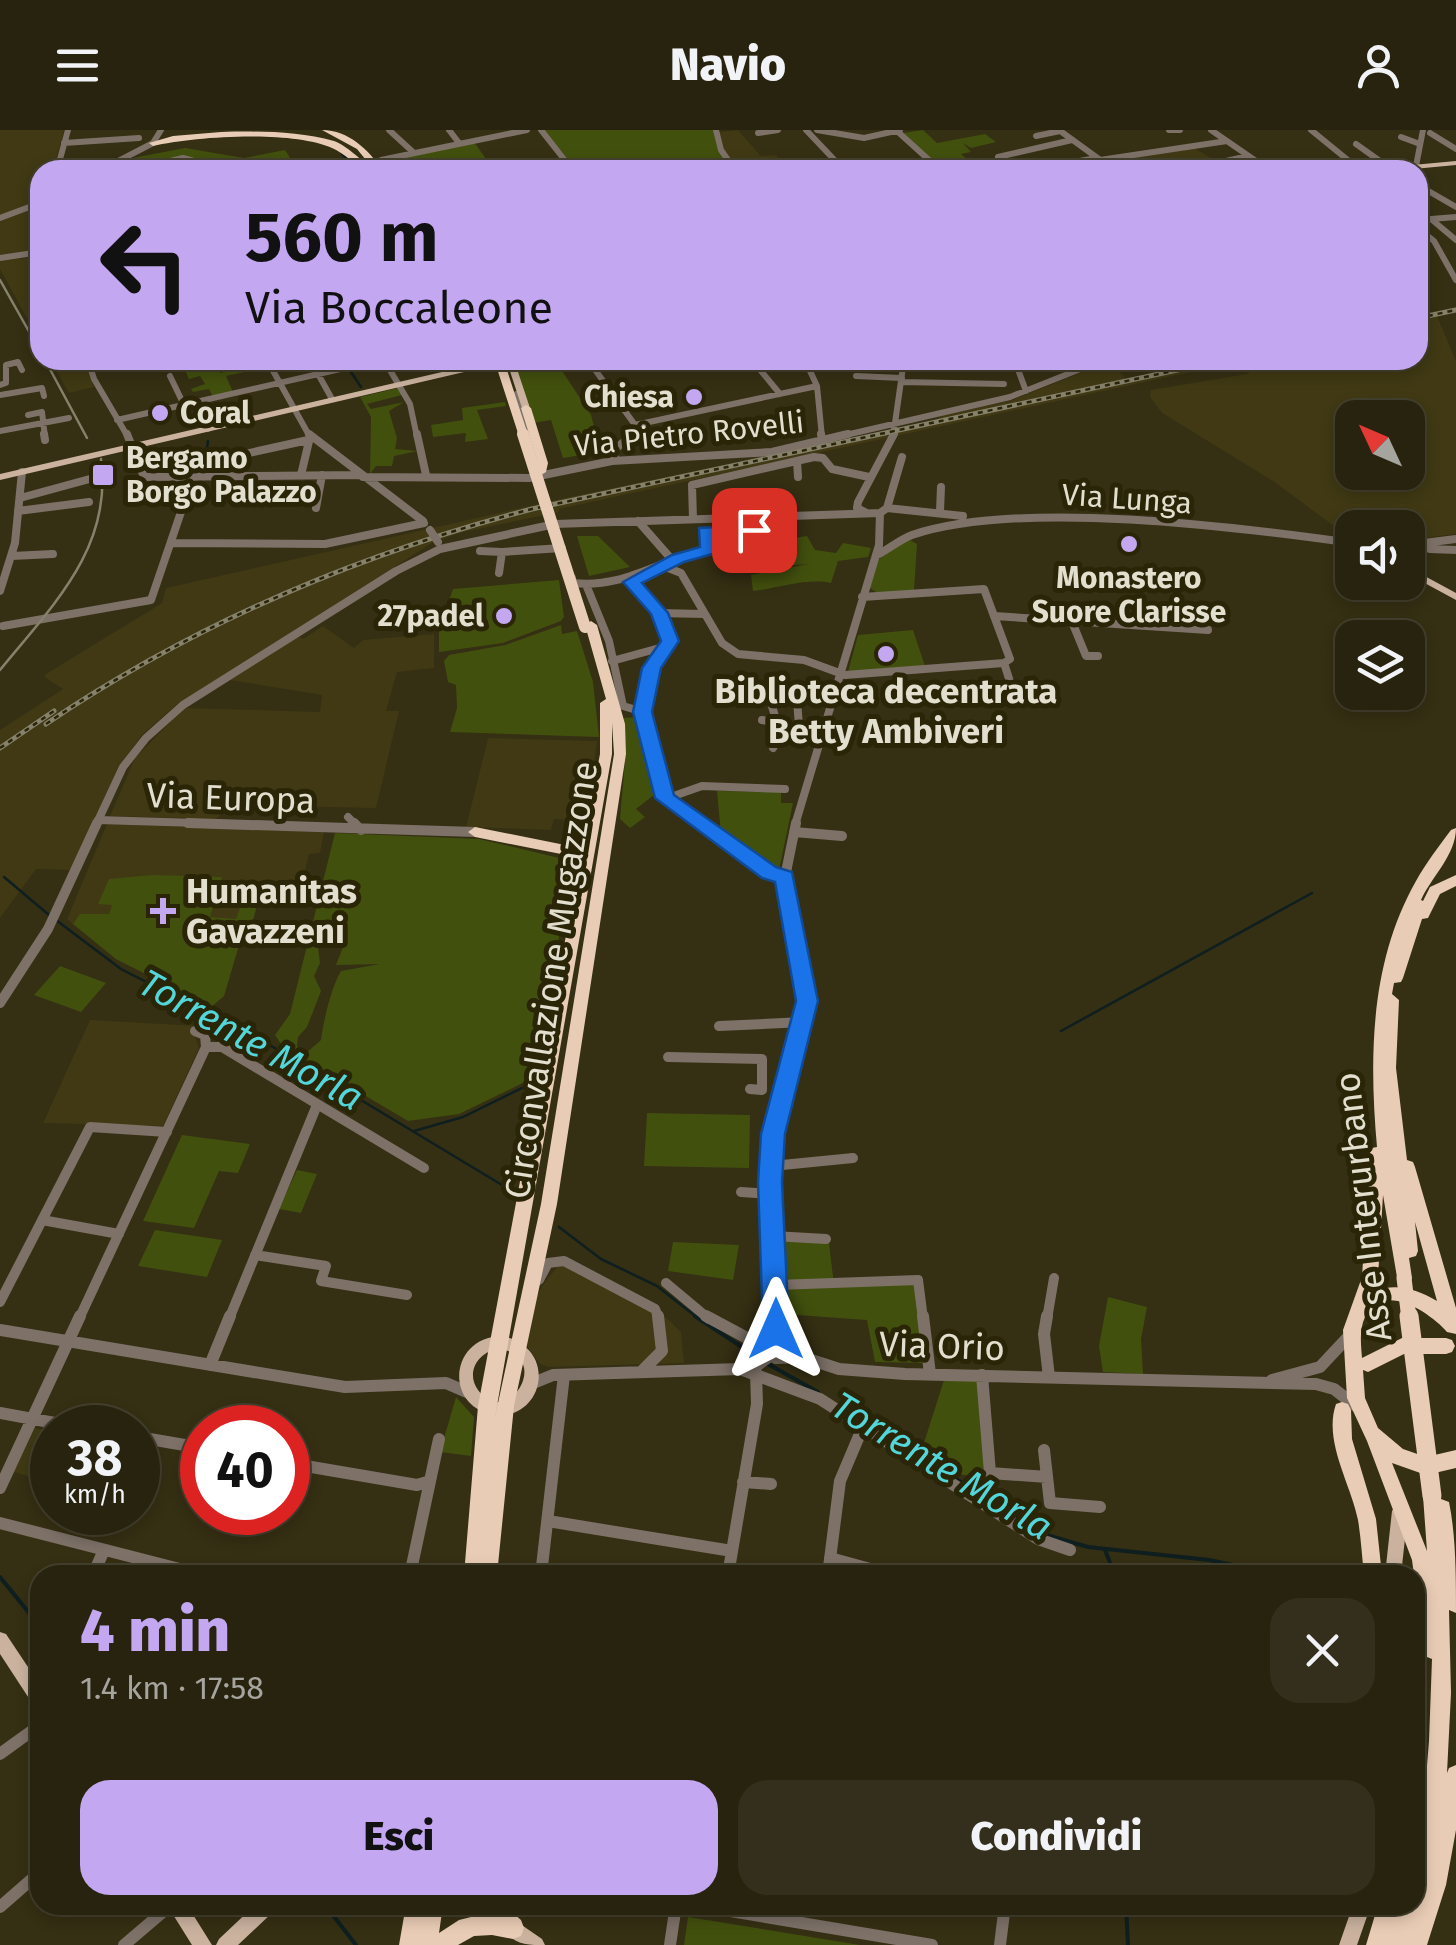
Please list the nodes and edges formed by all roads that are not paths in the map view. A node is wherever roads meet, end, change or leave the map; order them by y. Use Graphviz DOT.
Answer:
graph roads {
  1 [pos="68,130"];
  2 [pos="161,130"];
  3 [pos="198,130"];
  4 [pos="300,130"];
  5 [pos="326,130"];
  6 [pos="389,130"];
  7 [pos="449,130"];
  8 [pos="526,130"];
  9 [pos="541,130"];
  10 [pos="716,130"];
  11 [pos="778,130"];
  12 [pos="806,130"];
  13 [pos="816,130"];
  14 [pos="899,130"];
  15 [pos="1059,130"];
  16 [pos="1169,130"];
  17 [pos="1180,130"];
  18 [pos="1227,130"];
  19 [pos="1311,130"];
  20 [pos="1213,131"];
  21 [pos="1426,132"];
  22 [pos="758,133"];
  23 [pos="829,133"];
  24 [pos="1036,136"];
  25 [pos="1401,137"];
  26 [pos="139,138"];
  27 [pos="1072,140"];
  28 [pos="1227,141"];
  29 [pos="64,143"];
  30 [pos="153,143"];
  31 [pos="459,143"];
  32 [pos="1356,144"];
  33 [pos="1420,144"];
  34 [pos="1194,145"];
  35 [pos="822,146"];
  36 [pos="1454,146"];
  37 [pos="340,148"];
  38 [pos="413,153"];
  39 [pos="1206,153"];
  40 [pos="1248,156"];
  41 [pos="1099,159"];
  42 [pos="60,160"];
  43 [pos="120,160"];
  44 [pos="356,160"];
  45 [pos="359,160"];
  46 [pos="373,160"];
  47 [pos="396,160"];
  48 [pos="564,160"];
  49 [pos="728,160"];
  50 [pos="835,160"];
  51 [pos="930,160"];
  52 [pos="1001,160"];
  53 [pos="1093,160"];
  54 [pos="1230,160"];
  55 [pos="1254,160"];
  56 [pos="1348,160"];
  57 [pos="1380,160"];
  58 [pos="1414,160"];
  59 [pos="1456,163"];
  60 [pos="1428,166"];
  61 [pos="1428,190"];
  62 [pos="1456,207"];
  63 [pos="30,208"];
  64 [pos="1456,217"];
  65 [pos="0,218"];
  66 [pos="1428,219"];
  67 [pos="1431,219"];
  68 [pos="1428,236"];
  69 [pos="1456,240"];
  70 [pos="30,253"];
  71 [pos="0,258"];
  72 [pos="1456,280"];
  73 [pos="22,370"];
  74 [pos="93,370"];
  75 [pos="272,370"];
  76 [pos="336,370"];
  77 [pos="390,370"];
  78 [pos="461,370"];
  79 [pos="504,370"];
  80 [pos="505,370"];
  81 [pos="505,370"];
  82 [pos="595,370"];
  83 [pos="760,370"];
  84 [pos="810,370"];
  85 [pos="903,370"];
  86 [pos="1019,370"];
  87 [pos="1077,370"];
  88 [pos="318,374"];
  89 [pos="170,376"];
  90 [pos="856,376"];
  91 [pos="902,380"];
  92 [pos="279,383"];
  93 [pos="398,384"];
  94 [pos="1004,384"];
  95 [pos="0,386"];
  96 [pos="817,386"];
  97 [pos="1026,390"];
  98 [pos="780,394"];
  99 [pos="0,396"];
  100 [pos="44,396"];
  101 [pos="332,399"];
  102 [pos="195,402"];
  103 [pos="519,404"];
  104 [pos="184,405"];
  105 [pos="293,408"];
  106 [pos="28,415"];
  107 [pos="69,418"];
  108 [pos="117,420"];
  109 [pos="895,422"];
  110 [pos="43,423"];
  111 [pos="635,425"];
  112 [pos="208,428"];
  113 [pos="0,431"];
  114 [pos="309,438"];
  115 [pos="824,438"];
  116 [pos="46,440"];
  117 [pos="134,447"];
  118 [pos="902,457"];
  119 [pos="612,459"];
  120 [pos="797,461"];
  121 [pos="22,472"];
  122 [pos="539,474"];
  123 [pos="301,475"];
  124 [pos="322,475"];
  125 [pos="426,475"];
  126 [pos="0,477"];
  127 [pos="98,477"];
  128 [pos="198,477"];
  129 [pos="798,477"];
  130 [pos="868,477"];
  131 [pos="365,478"];
  132 [pos="178,479"];
  133 [pos="941,487"];
  134 [pos="20,498"];
  135 [pos="89,502"];
  136 [pos="316,508"];
  137 [pos="18,511"];
  138 [pos="858,511"];
  139 [pos="883,511"];
  140 [pos="940,511"];
  141 [pos="410,512"];
  142 [pos="963,516"];
  143 [pos="757,517"];
  144 [pos="695,520"];
  145 [pos="638,521"];
  146 [pos="554,524"];
  147 [pos="399,526"];
  148 [pos="427,526"];
  149 [pos="754,530"];
  150 [pos="705,532"];
  151 [pos="886,537"];
  152 [pos="1335,537"];
  153 [pos="1456,538"];
  154 [pos="1425,542"];
  155 [pos="173,543"];
  156 [pos="439,546"];
  157 [pos="1425,546"];
  158 [pos="1430,547"];
  159 [pos="562,548"];
  160 [pos="710,550"];
  161 [pos="1456,550"];
  162 [pos="480,551"];
  163 [pos="502,552"];
  164 [pos="52,554"];
  165 [pos="12,556"];
  166 [pos="673,561"];
  167 [pos="663,566"];
  168 [pos="4,569"];
  169 [pos="499,573"];
  170 [pos="1425,580"];
  171 [pos="632,582"];
  172 [pos="587,587"];
  173 [pos="0,590"];
  174 [pos="862,597"];
  175 [pos="1456,597"];
  176 [pos="1066,606"];
  177 [pos="659,613"];
  178 [pos="704,614"];
  179 [pos="994,616"];
  180 [pos="1072,621"];
  181 [pos="1,625"];
  182 [pos="588,626"];
  183 [pos="1208,630"];
  184 [pos="668,647"];
  185 [pos="1098,656"];
  186 [pos="612,661"];
  187 [pos="1004,663"];
  188 [pos="840,674"];
  189 [pos="1012,688"];
  190 [pos="770,696"];
  191 [pos="798,700"];
  192 [pos="643,712"];
  193 [pos="762,720"];
  194 [pos="777,723"];
  195 [pos="799,726"];
  196 [pos="824,730"];
  197 [pos="773,748"];
  198 [pos="785,789"];
  199 [pos="665,798"];
  200 [pos="348,817"];
  201 [pos="98,820"];
  202 [pos="362,830"];
  203 [pos="476,832"];
  204 [pos="794,832"];
  205 [pos="1456,832"];
  206 [pos="842,836"];
  207 [pos="1456,846"];
  208 [pos="784,877"];
  209 [pos="1456,880"];
  210 [pos="578,906"];
  211 [pos="1403,953"];
  212 [pos="0,1004"];
  213 [pos="804,1022"];
  214 [pos="719,1026"];
  215 [pos="195,1031"];
  216 [pos="206,1048"];
  217 [pos="668,1057"];
  218 [pos="1388,1068"];
  219 [pos="750,1089"];
  220 [pos="317,1104"];
  221 [pos="1381,1116"];
  222 [pos="167,1132"];
  223 [pos="853,1158"];
  224 [pos="772,1166"];
  225 [pos="424,1168"];
  226 [pos="741,1192"];
  227 [pos="770,1194"];
  228 [pos="42,1220"];
  229 [pos="119,1234"];
  230 [pos="774,1236"];
  231 [pos="826,1240"];
  232 [pos="255,1255"];
  233 [pos="1054,1278"];
  234 [pos="1409,1279"];
  235 [pos="666,1283"];
  236 [pos="776,1285"];
  237 [pos="407,1296"];
  238 [pos="0,1302"];
  239 [pos="1362,1306"];
  240 [pos="522,1317"];
  241 [pos="0,1330"];
  242 [pos="1352,1330"];
  243 [pos="1452,1335"];
  244 [pos="68,1341"];
  245 [pos="506,1345"];
  246 [pos="767,1361"];
  247 [pos="468,1364"];
  248 [pos="1368,1364"];
  249 [pos="210,1365"];
  250 [pos="533,1367"];
  251 [pos="640,1373"];
  252 [pos="930,1374"];
  253 [pos="558,1375"];
  254 [pos="982,1376"];
  255 [pos="1049,1377"];
  256 [pos="446,1383"];
  257 [pos="1265,1383"];
  258 [pos="531,1384"];
  259 [pos="469,1393"];
  260 [pos="38,1405"];
  261 [pos="496,1406"];
  262 [pos="1351,1410"];
  263 [pos="0,1413"];
  264 [pos="30,1419"];
  265 [pos="30,1423"];
  266 [pos="862,1429"];
  267 [pos="1372,1434"];
  268 [pos="439,1439"];
  269 [pos="1044,1450"];
  270 [pos="1455,1461"];
  271 [pos="310,1467"];
  272 [pos="1047,1477"];
  273 [pos="426,1482"];
  274 [pos="743,1482"];
  275 [pos="771,1484"];
  276 [pos="0,1488"];
  277 [pos="1398,1494"];
  278 [pos="1100,1507"];
  279 [pos="548,1521"];
  280 [pos="0,1524"];
  281 [pos="104,1550"];
  282 [pos="1070,1550"];
  283 [pos="732,1551"];
  284 [pos="830,1558"];
  285 [pos="97,1565"];
  286 [pos="149,1565"];
  287 [pos="412,1565"];
  288 [pos="474,1565"];
  289 [pos="488,1565"];
  290 [pos="541,1565"];
  291 [pos="730,1565"];
  292 [pos="829,1565"];
  293 [pos="856,1565"];
  294 [pos="1381,1565"];
  295 [pos="1385,1565"];
  296 [pos="1445,1601"];
  297 [pos="0,1640"];
  298 [pos="30,1685"];
  299 [pos="30,1733"];
  300 [pos="0,1754"];
  301 [pos="1448,1774"];
  302 [pos="1456,1822"];
  303 [pos="30,1881"];
  304 [pos="1425,1886"];
  305 [pos="0,1907"];
  306 [pos="162,1915"];
  307 [pos="181,1915"];
  308 [pos="257,1915"];
  309 [pos="406,1915"];
  310 [pos="414,1915"];
  311 [pos="430,1915"];
  312 [pos="499,1915"];
  313 [pos="674,1915"];
  314 [pos="754,1915"];
  315 [pos="1004,1915"];
  316 [pos="1358,1915"];
  317 [pos="1386,1915"];
  318 [pos="1406,1915"];
  319 [pos="1421,1915"];
  320 [pos="513,1928"];
  321 [pos="124,1945"];
  322 [pos="203,1945"];
  323 [pos="225,1945"];
  324 [pos="407,1945"];
  325 [pos="426,1945"];
  326 [pos="441,1945"];
  327 [pos="536,1945"];
  328 [pos="670,1945"];
  329 [pos="932,1945"];
  330 [pos="1000,1945"];
  331 [pos="1348,1945"];
  332 [pos="1377,1945"];
  333 [pos="1395,1945"];
  334 [pos="1416,1945"];
  1 -- 29 [label="street"];
  2 -- 30 [label="street"];
  3 -- 37 [label="highway"];
  4 -- 45 [label="highway"];
  5 -- 46 [label="highway"];
  6 -- 38 [label="street"];
  7 -- 31 [label="street"];
  8 -- 31 [label="street"];
  9 -- 48 [label="street"];
  10 -- 49 [label="street"];
  11 -- 22 [label="street"];
  12 -- 35 [label="street"];
  13 -- 23 [label="street"];
  14 -- 23 [label="street"];
  14 -- 51 [label="street"];
  15 -- 24 [label="street"];
  15 -- 27 [label="street"];
  16 -- 17 [label="street"];
  18 -- 20 [label="street"];
  19 -- 56 [label="street"];
  20 -- 28 [label="street"];
  21 -- 33 [label="street"];
  21 -- 36 [label="street"];
  23 -- 35 [label="street"];
  25 -- 33 [label="street"];
  26 -- 29 [label="street"];
  27 -- 41 [label="street"];
  27 -- 52 [label="street"];
  28 -- 34 [label="street"];
  28 -- 40 [label="street"];
  29 -- 42 [label="street"];
  30 -- 37 [label="highway"];
  30 -- 43 [label="street"];
  31 -- 38 [label="street"];
  32 -- 57 [label="street"];
  33 -- 58 [label="street"];
  34 -- 39 [label="street"];
  34 -- 41 [label="street"];
  35 -- 50 [label="street"];
  37 -- 44 [label="highway"];
  38 -- 47 [label="street"];
  40 -- 54 [label="street"];
  40 -- 55 [label="street"];
  41 -- 53 [label="street"];
  59 -- 60 [label="main road"];
  61 -- 62 [label="street"];
  63 -- 65 [label="street"];
  64 -- 67 [label="street"];
  66 -- 67 [label="street"];
  67 -- 69 [label="street"];
  68 -- 72 [label="street"];
  70 -- 71 [label="street"];
  73 -- 95 [label="street"];
  74 -- 108 [label="street, Via Pietro Rovelli"];
  75 -- 92 [label="street"];
  76 -- 88 [label="street"];
  77 -- 93 [label="street"];
  78 -- 93 [label="main road"];
  79 -- 122 [label="highway, bridge"];
  80 -- 103 [label="main road"];
  81 -- 103 [label="main road"];
  82 -- 111 [label="street"];
  83 -- 98 [label="street"];
  84 -- 96 [label="street"];
  85 -- 91 [label="street"];
  86 -- 97 [label="street"];
  87 -- 97 [label="street, Via Pietro Rovelli"];
  88 -- 92 [label="street"];
  88 -- 101 [label="street"];
  89 -- 104 [label="street"];
  90 -- 91 [label="street"];
  91 -- 94 [label="street"];
  91 -- 109 [label="street"];
  92 -- 102 [label="street"];
  92 -- 105 [label="street"];
  93 -- 101 [label="main road"];
  93 -- 125 [label="street"];
  96 -- 98 [label="street"];
  96 -- 115 [label="street"];
  97 -- 109 [label="street, Via Pietro Rovelli"];
  98 -- 111 [label="street"];
  99 -- 100 [label="street"];
  101 -- 105 [label="main road"];
  102 -- 104 [label="street"];
  102 -- 112 [label="street"];
  103 -- 122 [label="street"];
  103 -- 122 [label="highway"];
  103 -- 122 [label="highway, bridge"];
  104 -- 108 [label="street"];
  105 -- 112 [label="main road"];
  105 -- 114 [label="street"];
  106 -- 110 [label="street"];
  107 -- 110 [label="street"];
  108 -- 117 [label="street, Via Pietro Rovelli"];
  109 -- 115 [label="street, Via Pietro Rovelli"];
  109 -- 130 [label="street"];
  110 -- 113 [label="street"];
  110 -- 116 [label="street"];
  111 -- 119 [label="street"];
  112 -- 117 [label="main road"];
  114 -- 123 [label="street"];
  114 -- 128 [label="street"];
  114 -- 131 [label="street"];
  115 -- 119 [label="street, Via Pietro Rovelli"];
  117 -- 121 [label="main road"];
  117 -- 132 [label="street, Via Pietro Rovelli"];
  118 -- 139 [label="street"];
  119 -- 122 [label="street, Via Pietro Rovelli"];
  120 -- 129 [label="street"];
  120 -- 130 [label="street"];
  120 -- 144 [label="street"];
  121 -- 126 [label="main road"];
  121 -- 134 [label="street"];
  122 -- 125 [label="street, Via Pietro Rovelli"];
  122 -- 182 [label="highway, bridge"];
  123 -- 124 [label="street, Via Pietro Rovelli"];
  123 -- 128 [label="street, Via Pietro Rovelli"];
  124 -- 131 [label="street, Via Pietro Rovelli"];
  124 -- 136 [label="street"];
  125 -- 131 [label="street, Via Pietro Rovelli"];
  127 -- 134 [label="street"];
  128 -- 132 [label="street, Via Pietro Rovelli"];
  130 -- 138 [label="street"];
  131 -- 141 [label="street"];
  132 -- 155 [label="street"];
  133 -- 140 [label="street"];
  134 -- 137 [label="street"];
  135 -- 137 [label="street"];
  137 -- 165 [label="street"];
  138 -- 139 [label="street"];
  138 -- 143 [label="street"];
  139 -- 140 [label="street"];
  139 -- 151 [label="street"];
  140 -- 142 [label="street"];
  141 -- 147 [label="street"];
  141 -- 148 [label="street"];
  143 -- 144 [label="street"];
  143 -- 160 [label="street"];
  144 -- 145 [label="street"];
  144 -- 150 [label="street"];
  145 -- 146 [label="street"];
  145 -- 166 [label="street"];
  146 -- 156 [label="street"];
  146 -- 159 [label="street"];
  147 -- 148 [label="street"];
  147 -- 155 [label="street"];
  148 -- 156 [label="street, bridge"];
  149 -- 150 [label="street"];
  150 -- 160 [label="street"];
  151 -- 152 [label="street, Via Lunga"];
  151 -- 174 [label="street"];
  153 -- 154 [label="street"];
  153 -- 158 [label="street"];
  155 -- 181 [label="street"];
  156 -- 201 [label="street"];
  157 -- 158 [label="street"];
  158 -- 161 [label="street"];
  159 -- 163 [label="street"];
  159 -- 172 [label="street"];
  160 -- 166 [label="street"];
  162 -- 163 [label="street"];
  163 -- 169 [label="street"];
  164 -- 165 [label="street"];
  165 -- 168 [label="street"];
  166 -- 167 [label="street"];
  167 -- 171 [label="street"];
  167 -- 178 [label="street"];
  168 -- 173 [label="street"];
  170 -- 175 [label="main road"];
  171 -- 172 [label="street"];
  171 -- 177 [label="street"];
  172 -- 186 [label="street"];
  174 -- 179 [label="street"];
  174 -- 188 [label="street"];
  176 -- 180 [label="street"];
  177 -- 178 [label="street"];
  177 -- 184 [label="street"];
  178 -- 188 [label="street"];
  179 -- 180 [label="street"];
  179 -- 187 [label="street"];
  180 -- 183 [label="street"];
  180 -- 185 [label="street"];
  182 -- 210 [label="highway, Circonvallazione Mugazzone"];
  182 -- 240 [label="highway, Circonvallazione Mugazzone"];
  184 -- 186 [label="street"];
  184 -- 192 [label="street"];
  186 -- 192 [label="street"];
  187 -- 188 [label="street"];
  187 -- 189 [label="street"];
  188 -- 196 [label="street"];
  190 -- 194 [label="street"];
  191 -- 195 [label="street"];
  192 -- 199 [label="street"];
  193 -- 194 [label="street"];
  194 -- 195 [label="street"];
  194 -- 197 [label="street"];
  195 -- 196 [label="street"];
  196 -- 204 [label="street"];
  198 -- 199 [label="street"];
  199 -- 208 [label="street"];
  200 -- 202 [label="street, Via Europa"];
  201 -- 202 [label="street, Via Europa"];
  201 -- 212 [label="street"];
  202 -- 203 [label="street, Via Europa"];
  203 -- 210 [label="highway"];
  204 -- 206 [label="street"];
  204 -- 208 [label="street"];
  205 -- 221 [label="highway, Asse Interurbano"];
  207 -- 211 [label="highway, Asse Interurbano"];
  208 -- 213 [label="street"];
  209 -- 211 [label="highway"];
  210 -- 245 [label="highway, Circonvallazione Mugazzone"];
  211 -- 218 [label="highway, Asse Interurbano"];
  213 -- 214 [label="street"];
  213 -- 224 [label="street"];
  215 -- 216 [label="street"];
  216 -- 220 [label="street"];
  216 -- 222 [label="street"];
  217 -- 219 [label="street"];
  218 -- 234 [label="highway, Asse Interurbano"];
  218 -- 243 [label="highway"];
  220 -- 225 [label="street"];
  220 -- 232 [label="street"];
  221 -- 234 [label="highway, Asse Interurbano"];
  221 -- 239 [label="highway"];
  222 -- 228 [label="street"];
  222 -- 229 [label="street"];
  223 -- 224 [label="street"];
  224 -- 227 [label="street"];
  226 -- 227 [label="street"];
  227 -- 230 [label="street"];
  228 -- 229 [label="street"];
  228 -- 238 [label="street"];
  229 -- 244 [label="street"];
  230 -- 231 [label="street"];
  230 -- 236 [label="street"];
  232 -- 237 [label="street"];
  232 -- 249 [label="street"];
  233 -- 255 [label="street, Via Orio"];
  234 -- 296 [label="highway, Asse Interurbano"];
  235 -- 246 [label="street"];
  236 -- 246 [label="street"];
  236 -- 252 [label="street"];
  239 -- 242 [label="highway"];
  239 -- 243 [label="highway"];
  240 -- 245 [label="highway, Circonvallazione Mugazzone"];
  240 -- 251 [label="street"];
  241 -- 244 [label="street"];
  242 -- 257 [label="street, Via Orio"];
  242 -- 262 [label="highway"];
  243 -- 248 [label="highway"];
  244 -- 249 [label="street"];
  244 -- 260 [label="street"];
  245 -- 247 [label="main road"];
  245 -- 250 [label="main road"];
  245 -- 261 [label="highway"];
  246 -- 251 [label="street"];
  246 -- 252 [label="street, Via Orio"];
  246 -- 266 [label="street"];
  246 -- 274 [label="street"];
  247 -- 256 [label="street"];
  247 -- 259 [label="main road"];
  249 -- 256 [label="street"];
  250 -- 253 [label="street"];
  250 -- 258 [label="main road"];
  251 -- 253 [label="street"];
  252 -- 254 [label="street, Via Orio"];
  253 -- 258 [label="street"];
  253 -- 279 [label="street"];
  254 -- 255 [label="street, Via Orio"];
  254 -- 272 [label="street"];
  255 -- 257 [label="street, Via Orio"];
  256 -- 259 [label="street"];
  257 -- 262 [label="street, Via Orio"];
  258 -- 261 [label="main road"];
  259 -- 261 [label="main road"];
  261 -- 288 [label="highway"];
  261 -- 289 [label="highway"];
  262 -- 267 [label="highway"];
  262 -- 294 [label="highway"];
  263 -- 264 [label="street"];
  265 -- 276 [label="street"];
  266 -- 282 [label="street"];
  266 -- 284 [label="street"];
  267 -- 270 [label="highway"];
  267 -- 277 [label="highway"];
  268 -- 273 [label="street"];
  269 -- 272 [label="street"];
  271 -- 273 [label="street"];
  272 -- 278 [label="street"];
  273 -- 287 [label="street"];
  274 -- 275 [label="street"];
  274 -- 283 [label="street"];
  277 -- 295 [label="main road"];
  277 -- 296 [label="highway"];
  279 -- 283 [label="street"];
  279 -- 290 [label="street"];
  280 -- 281 [label="street"];
  281 -- 285 [label="street"];
  281 -- 286 [label="street"];
  283 -- 291 [label="street"];
  284 -- 292 [label="street"];
  284 -- 293 [label="street"];
  296 -- 301 [label="highway, Asse Interurbano"];
  297 -- 298 [label="main road"];
  299 -- 300 [label="street"];
  301 -- 304 [label="highway, Asse Interurbano"];
  302 -- 304 [label="highway"];
  303 -- 305 [label="street"];
  306 -- 321 [label="street"];
  307 -- 322 [label="main road"];
  308 -- 323 [label="main road"];
  309 -- 324 [label="highway"];
  310 -- 324 [label="highway"];
  311 -- 325 [label="highway"];
  312 -- 320 [label="highway"];
  313 -- 328 [label="street"];
  314 -- 329 [label="street"];
  315 -- 330 [label="street"];
  316 -- 331 [label="main road"];
  317 -- 332 [label="highway"];
  318 -- 333 [label="highway"];
  319 -- 334 [label="highway, Asse Interurbano"];
  320 -- 326 [label="highway"];
  320 -- 327 [label="main road"];
}
